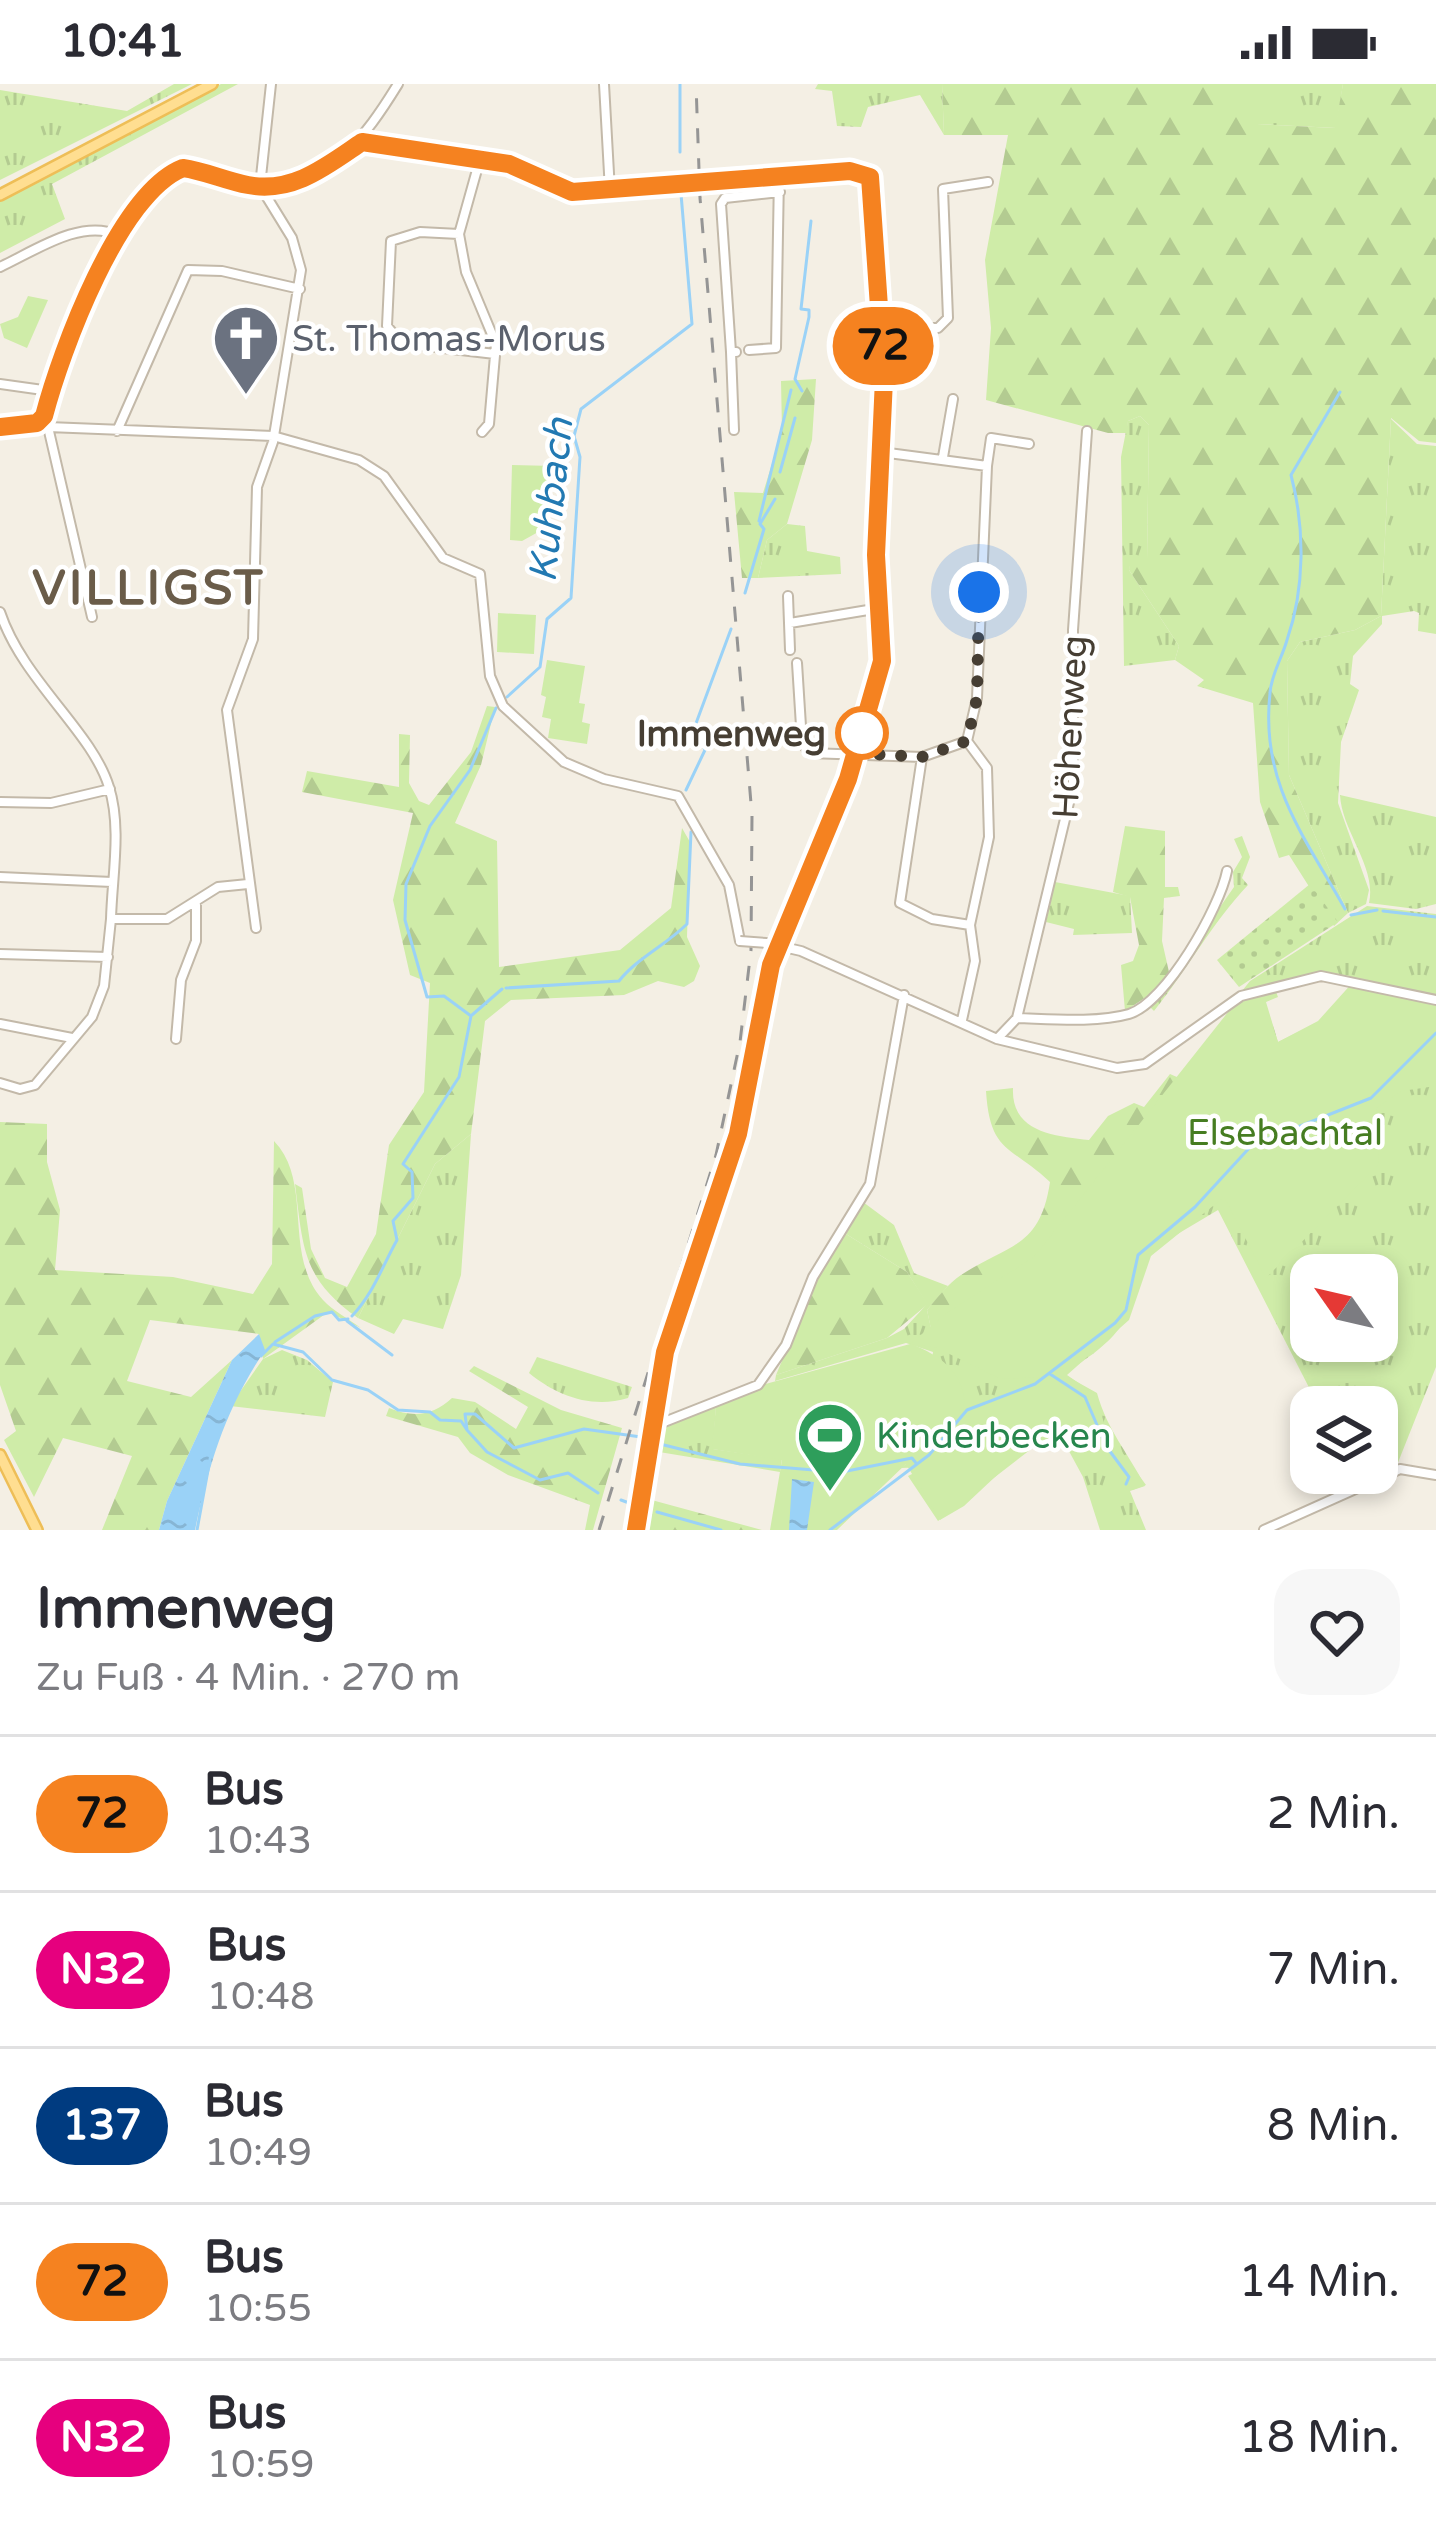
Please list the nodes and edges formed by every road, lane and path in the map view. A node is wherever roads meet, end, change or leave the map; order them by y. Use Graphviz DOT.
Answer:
graph roads {
  1 [pos="212,84"];
  2 [pos="271,84"];
  3 [pos="398,84"];
  4 [pos="604,84"];
  5 [pos="362,142"];
  6 [pos="480,160"];
  7 [pos="779,176"];
  8 [pos="988,182"];
  9 [pos="260,187"];
  10 [pos="610,191"];
  11 [pos="780,192"];
  12 [pos="0,195"];
  13 [pos="459,234"];
  14 [pos="117,235"];
  15 [pos="0,267"];
  16 [pos="300,289"];
  17 [pos="883,328"];
  18 [pos="749,350"];
  19 [pos="495,354"];
  20 [pos="0,384"];
  21 [pos="50,391"];
  22 [pos="953,399"];
  23 [pos="44,423"];
  24 [pos="0,427"];
  25 [pos="734,430"];
  26 [pos="117,431"];
  27 [pos="1087,431"];
  28 [pos="482,432"];
  29 [pos="273,436"];
  30 [pos="1029,444"];
  31 [pos="881,452"];
  32 [pos="944,457"];
  33 [pos="986,466"];
  34 [pos="788,596"];
  35 [pos="880,608"];
  36 [pos="0,612"];
  37 [pos="92,616"];
  38 [pos="790,623"];
  39 [pos="790,650"];
  40 [pos="797,663"];
  41 [pos="967,741"];
  42 [pos="857,753"];
  43 [pos="922,757"];
  44 [pos="110,789"];
  45 [pos="0,802"];
  46 [pos="1227,871"];
  47 [pos="0,877"];
  48 [pos="112,882"];
  49 [pos="248,884"];
  50 [pos="196,904"];
  51 [pos="111,919"];
  52 [pos="970,925"];
  53 [pos="256,928"];
  54 [pos="781,944"];
  55 [pos="0,953"];
  56 [pos="108,957"];
  57 [pos="904,995"];
  58 [pos="1436,1000"];
  59 [pos="1017,1018"];
  60 [pos="962,1020"];
  61 [pos="0,1024"];
  62 [pos="72,1038"];
  63 [pos="176,1039"];
  64 [pos="997,1039"];
  65 [pos="0,1083"];
  66 [pos="649,1428"];
  67 [pos="0,1455"];
  68 [pos="1436,1475"];
  69 [pos="37,1530"];
  70 [pos="636,1530"];
  71 [pos="1264,1530"];
  1 -- 12 [label="main road"];
  2 -- 9 [label="street"];
  3 -- 5 [label="street"];
  4 -- 10 [label="street"];
  5 -- 6 [label="street"];
  5 -- 9 [label="street"];
  6 -- 10 [label="street"];
  6 -- 13 [label="street"];
  7 -- 10 [label="street"];
  7 -- 11 [label="street"];
  7 -- 17 [label="street"];
  8 -- 17 [label="street"];
  9 -- 14 [label="street"];
  9 -- 16 [label="street"];
  11 -- 18 [label="street"];
  11 -- 25 [label="street"];
  13 -- 19 [label="street"];
  13 -- 19 [label="street"];
  14 -- 15 [label="street"];
  14 -- 21 [label="street"];
  16 -- 26 [label="street"];
  16 -- 29 [label="street"];
  17 -- 31 [label="street"];
  19 -- 28 [label="street"];
  20 -- 21 [label="street"];
  21 -- 23 [label="street"];
  22 -- 32 [label="street"];
  23 -- 24 [label="street"];
  23 -- 26 [label="street"];
  23 -- 37 [label="street"];
  26 -- 29 [label="street"];
  27 -- 59 [label="street, Höhenweg"];
  29 -- 49 [label="street"];
  29 -- 54 [label="street, bridge"];
  30 -- 33 [label="street"];
  31 -- 32 [label="street"];
  31 -- 35 [label="street"];
  32 -- 33 [label="street"];
  33 -- 41 [label="street"];
  34 -- 38 [label="street"];
  35 -- 38 [label="street"];
  35 -- 42 [label="street"];
  36 -- 44 [label="street"];
  38 -- 39 [label="street"];
  40 -- 42 [label="street"];
  41 -- 43 [label="street"];
  41 -- 52 [label="street"];
  42 -- 43 [label="street"];
  42 -- 54 [label="street"];
  43 -- 52 [label="street"];
  44 -- 45 [label="street"];
  44 -- 48 [label="street"];
  46 -- 59 [label="street"];
  47 -- 48 [label="street"];
  48 -- 51 [label="street"];
  49 -- 50 [label="street"];
  49 -- 53 [label="street"];
  50 -- 51 [label="street"];
  50 -- 63 [label="street"];
  51 -- 56 [label="street"];
  52 -- 60 [label="street"];
  54 -- 57 [label="street"];
  54 -- 66 [label="street"];
  55 -- 56 [label="street"];
  56 -- 62 [label="street"];
  57 -- 60 [label="street"];
  57 -- 66 [label="street"];
  58 -- 64 [label="street"];
  59 -- 64 [label="street"];
  60 -- 64 [label="street"];
  61 -- 62 [label="street"];
  62 -- 65 [label="street"];
  66 -- 70 [label="street"];
  67 -- 69 [label="main road"];
  68 -- 71 [label="street"];
}
